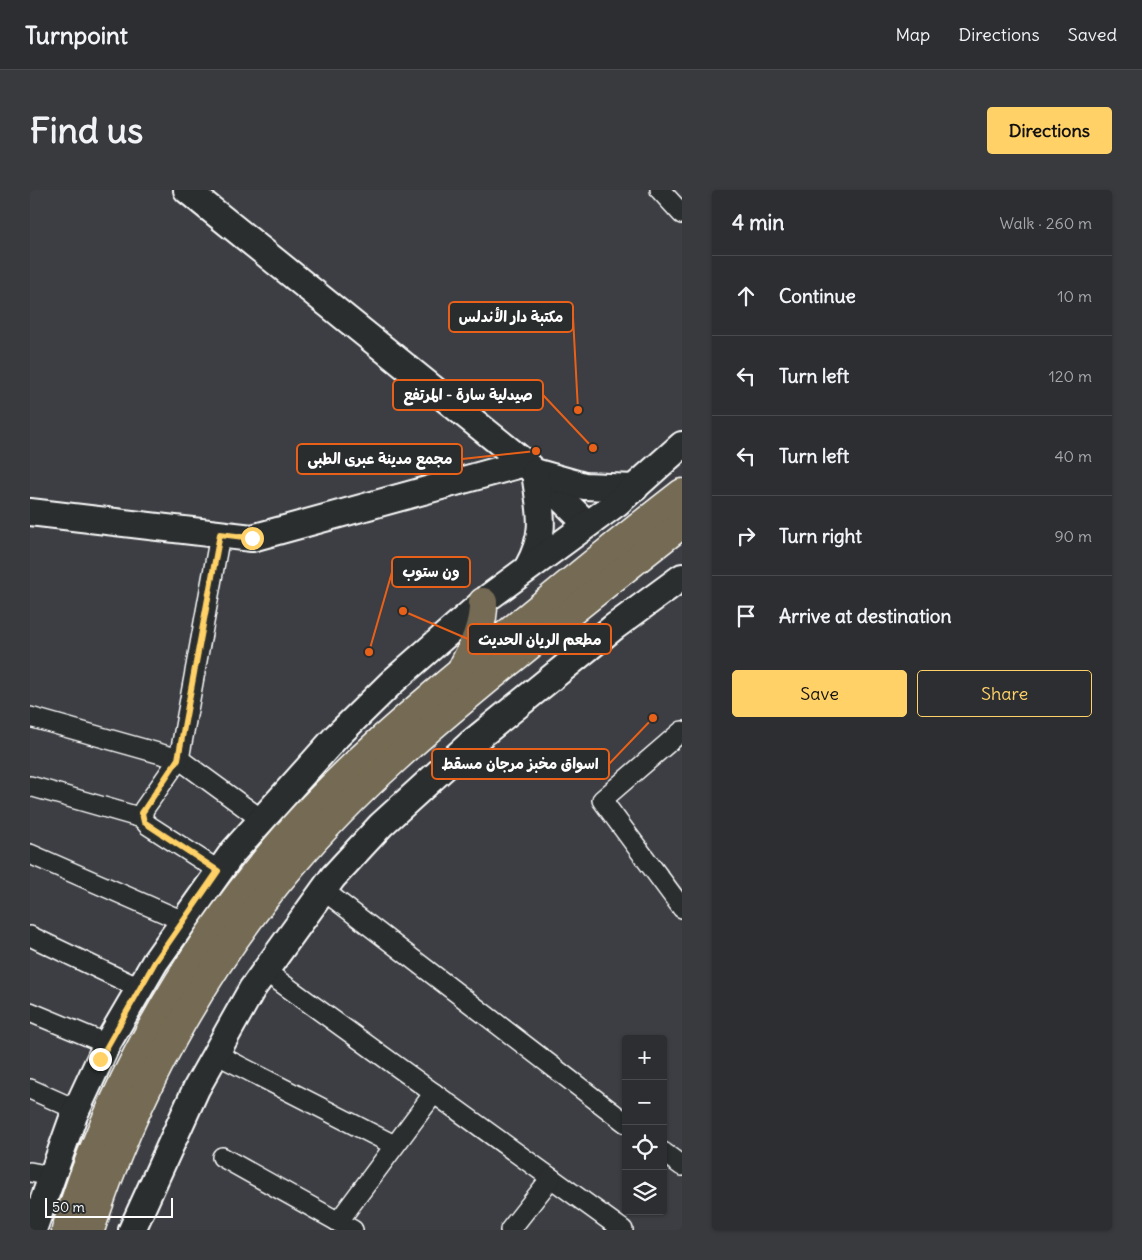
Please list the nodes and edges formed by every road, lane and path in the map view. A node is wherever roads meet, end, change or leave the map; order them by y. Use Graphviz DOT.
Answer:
graph roads {
  1 [pos="187,190"];
  2 [pos="660,190"];
  3 [pos="682,214"];
  4 [pos="682,445"];
  5 [pos="530,468"];
  6 [pos="635,488"];
  7 [pos="682,493"];
  8 [pos="30,512"];
  9 [pos="587,524"];
  10 [pos="682,524"];
  11 [pos="220,534"];
  12 [pos="528,567"];
  13 [pos="682,577"];
  14 [pos="483,602"];
  15 [pos="460,672"];
  16 [pos="30,718"];
  17 [pos="682,731"];
  18 [pos="178,759"];
  19 [pos="30,786"];
  20 [pos="142,818"];
  21 [pos="261,819"];
  22 [pos="30,854"];
  23 [pos="218,871"];
  24 [pos="676,886"];
  25 [pos="323,890"];
  26 [pos="682,908"];
  27 [pos="183,921"];
  28 [pos="30,936"];
  29 [pos="265,971"];
  30 [pos="140,988"];
  31 [pos="30,1012"];
  32 [pos="107,1044"];
  33 [pos="216,1054"];
  34 [pos="30,1089"];
  35 [pos="434,1093"];
  36 [pos="77,1110"];
  37 [pos="622,1120"];
  38 [pos="394,1145"];
  39 [pos="667,1155"];
  40 [pos="222,1157"];
  41 [pos="682,1166"];
  42 [pos="40,1174"];
  43 [pos="551,1178"];
  44 [pos="345,1226"];
  45 [pos="33,1230"];
  46 [pos="66,1230"];
  47 [pos="90,1230"];
  48 [pos="132,1230"];
  49 [pos="510,1230"];
  50 [pos="623,1230"];
  1 -- 5 [label="street"];
  2 -- 3 [label="street"];
  4 -- 6 [label="street"];
  5 -- 6 [label="street"];
  5 -- 9 [label="street"];
  5 -- 11 [label="street"];
  5 -- 12 [label="street"];
  6 -- 9 [label="street"];
  7 -- 15 [label="highway"];
  8 -- 11 [label="street"];
  9 -- 12 [label="street"];
  10 -- 47 [label="highway"];
  11 -- 18 [label="street"];
  12 -- 14 [label="street"];
  13 -- 25 [label="street"];
  14 -- 15 [label="highway"];
  14 -- 21 [label="street"];
  15 -- 46 [label="highway"];
  16 -- 18 [label="street"];
  17 -- 24 [label="street"];
  18 -- 20 [label="street"];
  18 -- 21 [label="street"];
  19 -- 20 [label="street"];
  20 -- 23 [label="street"];
  21 -- 23 [label="street"];
  22 -- 27 [label="street"];
  23 -- 27 [label="street"];
  24 -- 26 [label="street"];
  25 -- 29 [label="street"];
  25 -- 37 [label="street"];
  27 -- 30 [label="street"];
  28 -- 30 [label="street"];
  29 -- 33 [label="street"];
  29 -- 35 [label="street"];
  30 -- 32 [label="street"];
  31 -- 32 [label="street"];
  32 -- 36 [label="street"];
  33 -- 38 [label="street"];
  33 -- 48 [label="street"];
  34 -- 36 [label="street"];
  35 -- 38 [label="street"];
  35 -- 43 [label="street"];
  36 -- 42 [label="street"];
  38 -- 44 [label="street"];
  39 -- 41 [label="street"];
  40 -- 44 [label="street"];
  42 -- 45 [label="street"];
  43 -- 49 [label="street"];
  43 -- 50 [label="street"];
}
